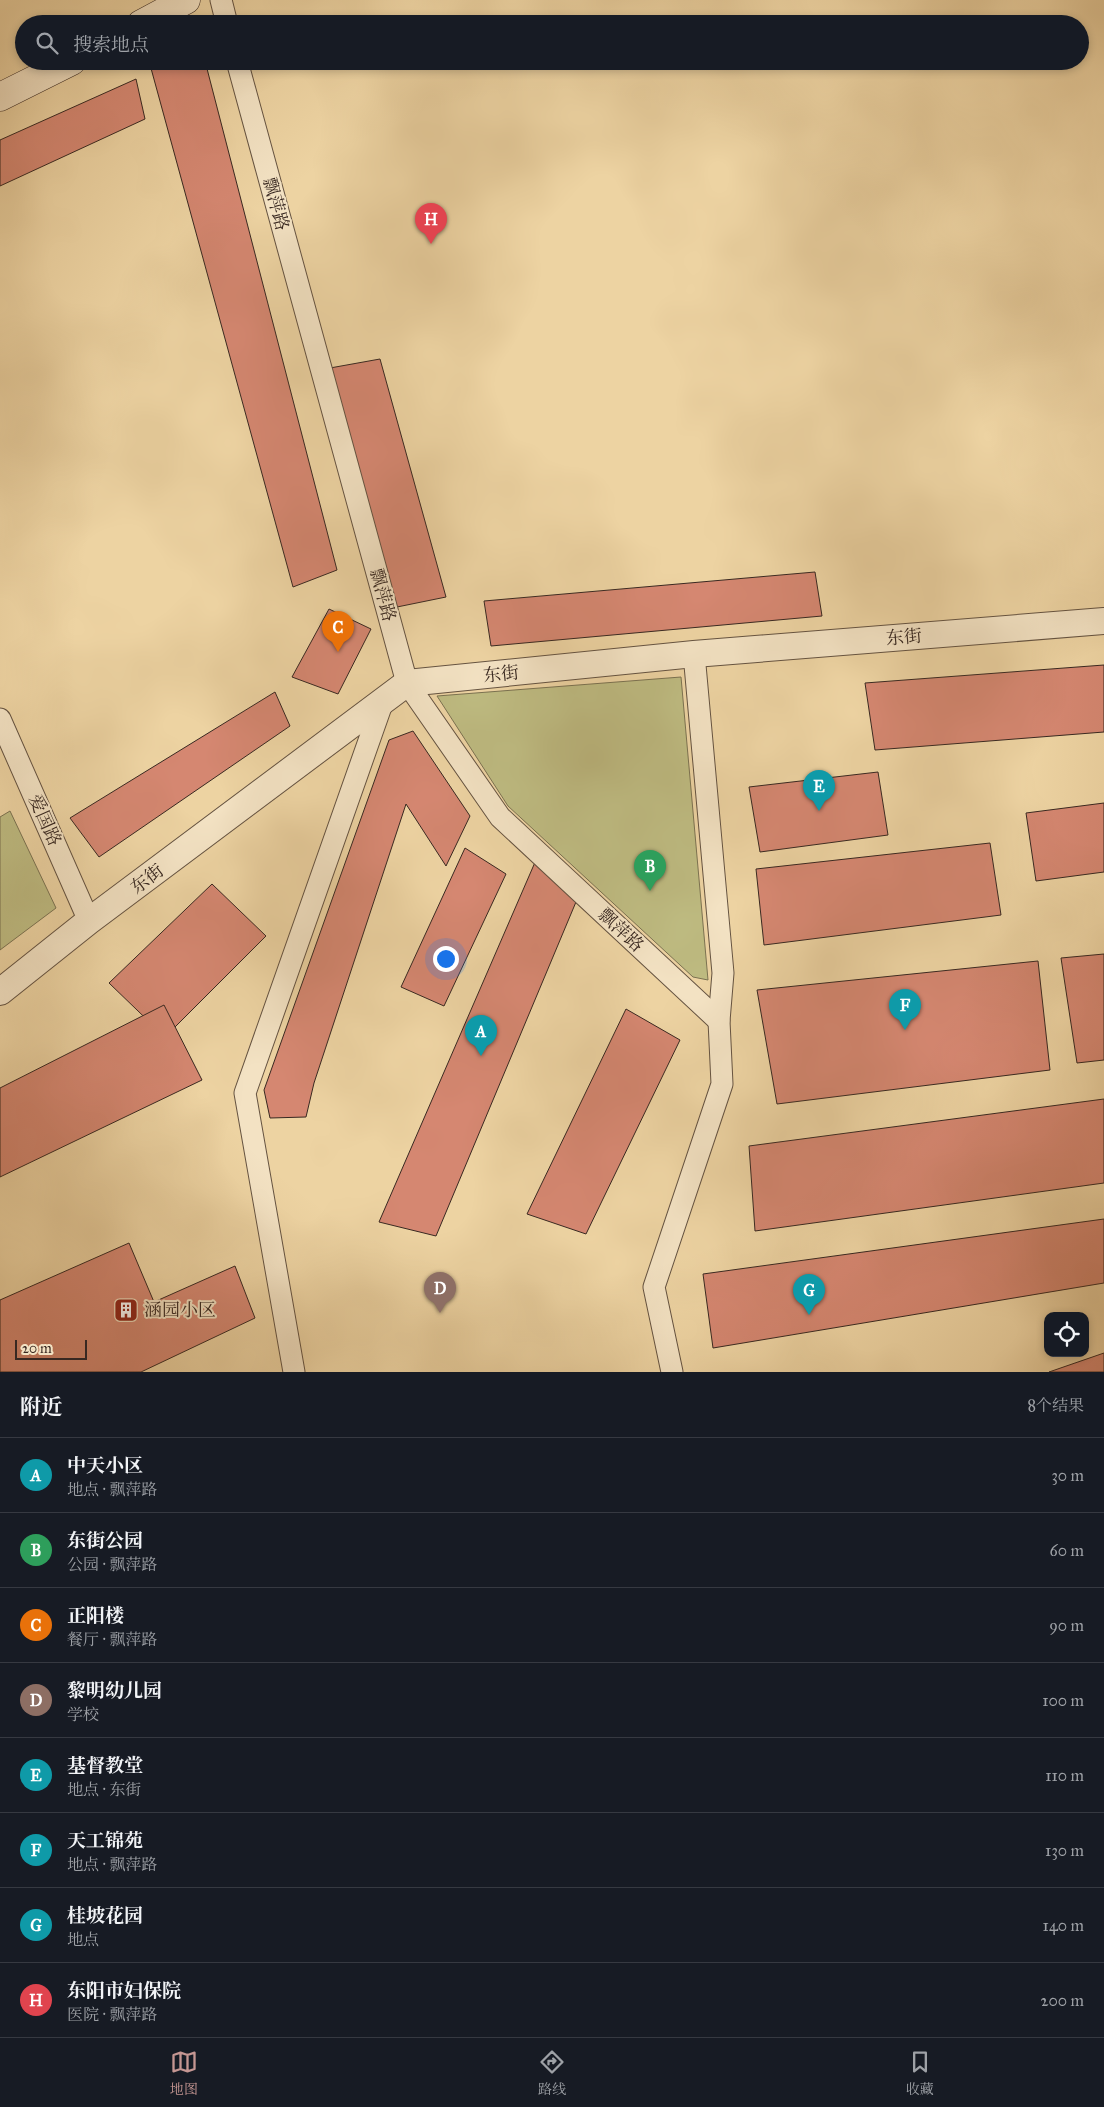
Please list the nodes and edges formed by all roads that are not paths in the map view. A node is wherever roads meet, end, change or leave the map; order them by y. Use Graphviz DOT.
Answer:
graph roads {
  1 [pos="186,0"];
  2 [pos="221,0"];
  3 [pos="158,15"];
  4 [pos="225,15"];
  5 [pos="54,70"];
  6 [pos="239,70"];
  7 [pos="0,97"];
  8 [pos="1104,621"];
  9 [pos="694,654"];
  10 [pos="407,683"];
  11 [pos="383,701"];
  12 [pos="0,719"];
  13 [pos="90,922"];
  14 [pos="0,992"];
  15 [pos="718,1021"];
  16 [pos="294,1372"];
  17 [pos="672,1372"];
  1 -- 3 [label="main road"];
  2 -- 4 [label="street"];
  5 -- 7 [label="main road"];
  6 -- 10 [label="street, 飘萍路"];
  8 -- 9 [label="street, 东街"];
  9 -- 10 [label="street, 东街"];
  9 -- 15 [label="street"];
  10 -- 11 [label="street, 东街"];
  10 -- 15 [label="street, 飘萍路"];
  11 -- 13 [label="street, 东街"];
  11 -- 16 [label="street"];
  12 -- 13 [label="street, 爱国路"];
  13 -- 14 [label="street, 东街"];
  15 -- 17 [label="street"];
}
